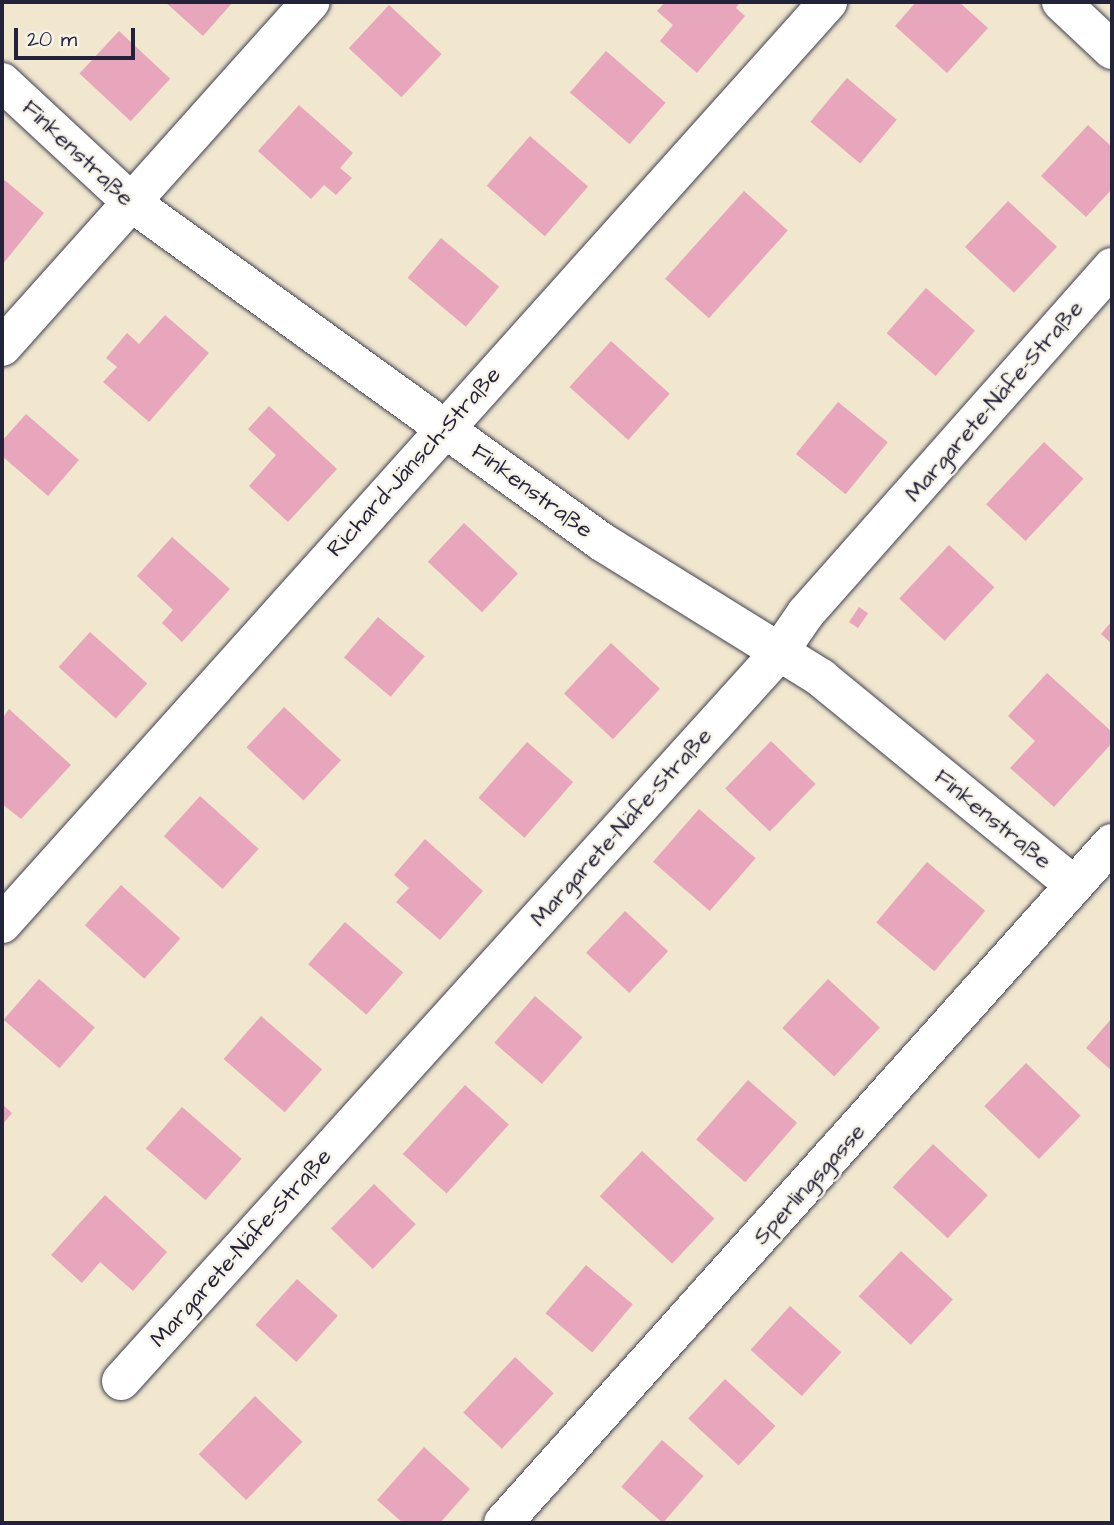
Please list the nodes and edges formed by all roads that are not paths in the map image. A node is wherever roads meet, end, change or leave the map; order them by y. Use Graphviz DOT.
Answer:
graph roads {
  1 [pos="311,2"];
  2 [pos="828,2"];
  3 [pos="1061,2"];
  4 [pos="1112,50"];
  5 [pos="2,82"];
  6 [pos="132,203"];
  7 [pos="1112,267"];
  8 [pos="2,347"];
  9 [pos="445,426"];
  10 [pos="777,655"];
  11 [pos="1112,842"];
  12 [pos="1074,885"];
  13 [pos="2,924"];
  14 [pos="121,1381"];
  15 [pos="503,1523"];
  1 -- 6 [label="street"];
  2 -- 9 [label="street, Richard-Jänsch-Straße"];
  3 -- 4 [label="street"];
  5 -- 6 [label="street, Finkenstraße"];
  6 -- 8 [label="street"];
  6 -- 9 [label="street, Finkenstraße"];
  7 -- 10 [label="street, Margarete-Näfe-Straße"];
  9 -- 10 [label="street, Finkenstraße"];
  9 -- 13 [label="street, Richard-Jänsch-Straße"];
  10 -- 12 [label="street, Finkenstraße"];
  10 -- 14 [label="street, Margarete-Näfe-Straße"];
  11 -- 12 [label="street, Sperlingsgasse"];
  12 -- 15 [label="street, Sperlingsgasse"];
}
